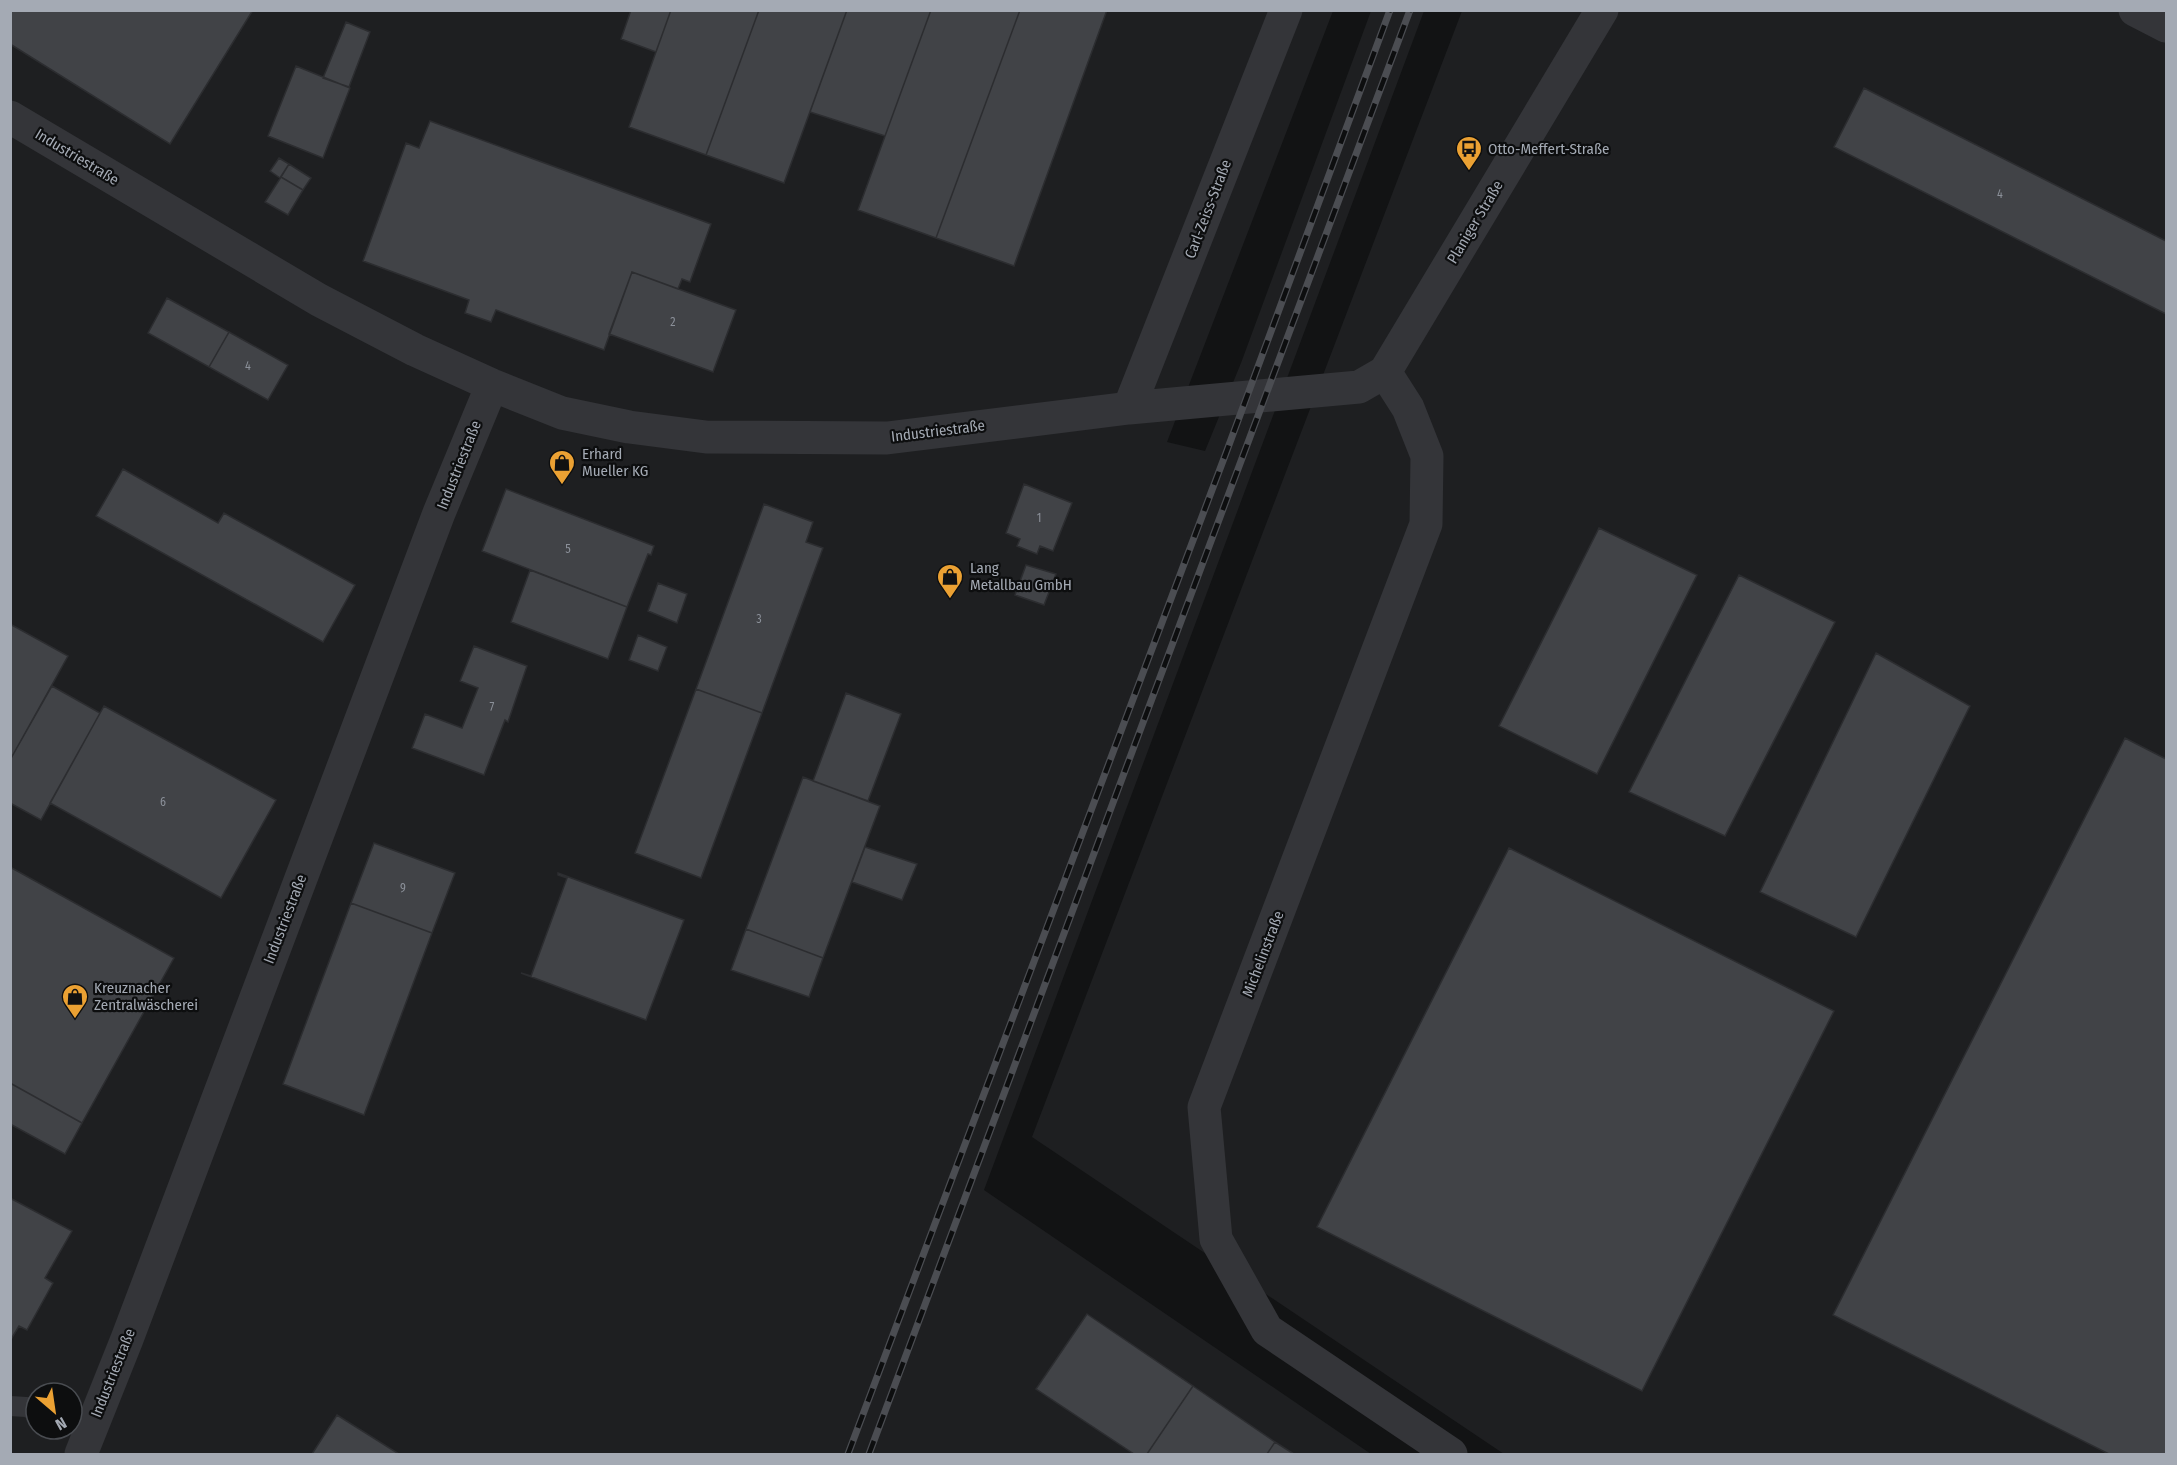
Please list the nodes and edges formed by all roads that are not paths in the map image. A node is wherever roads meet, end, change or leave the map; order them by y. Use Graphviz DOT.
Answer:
graph roads {
  1 [pos="1286,10"];
  2 [pos="1602,10"];
  3 [pos="2135,10"];
  4 [pos="2166,26"];
  5 [pos="10,117"];
  6 [pos="1385,372"];
  7 [pos="492,384"];
  8 [pos="1129,408"];
  9 [pos="84,1430"];
  10 [pos="1451,1455"];
  1 -- 8 [label="street, Carl-Zeiss-Straße"];
  2 -- 6 [label="street, Planiger Straße"];
  3 -- 4 [label="street"];
  5 -- 7 [label="street, Industriestraße"];
  6 -- 8 [label="street, Industriestraße"];
  6 -- 10 [label="street, Michelinstraße"];
  7 -- 8 [label="street, Industriestraße"];
  7 -- 9 [label="street, Industriestraße"];
}
